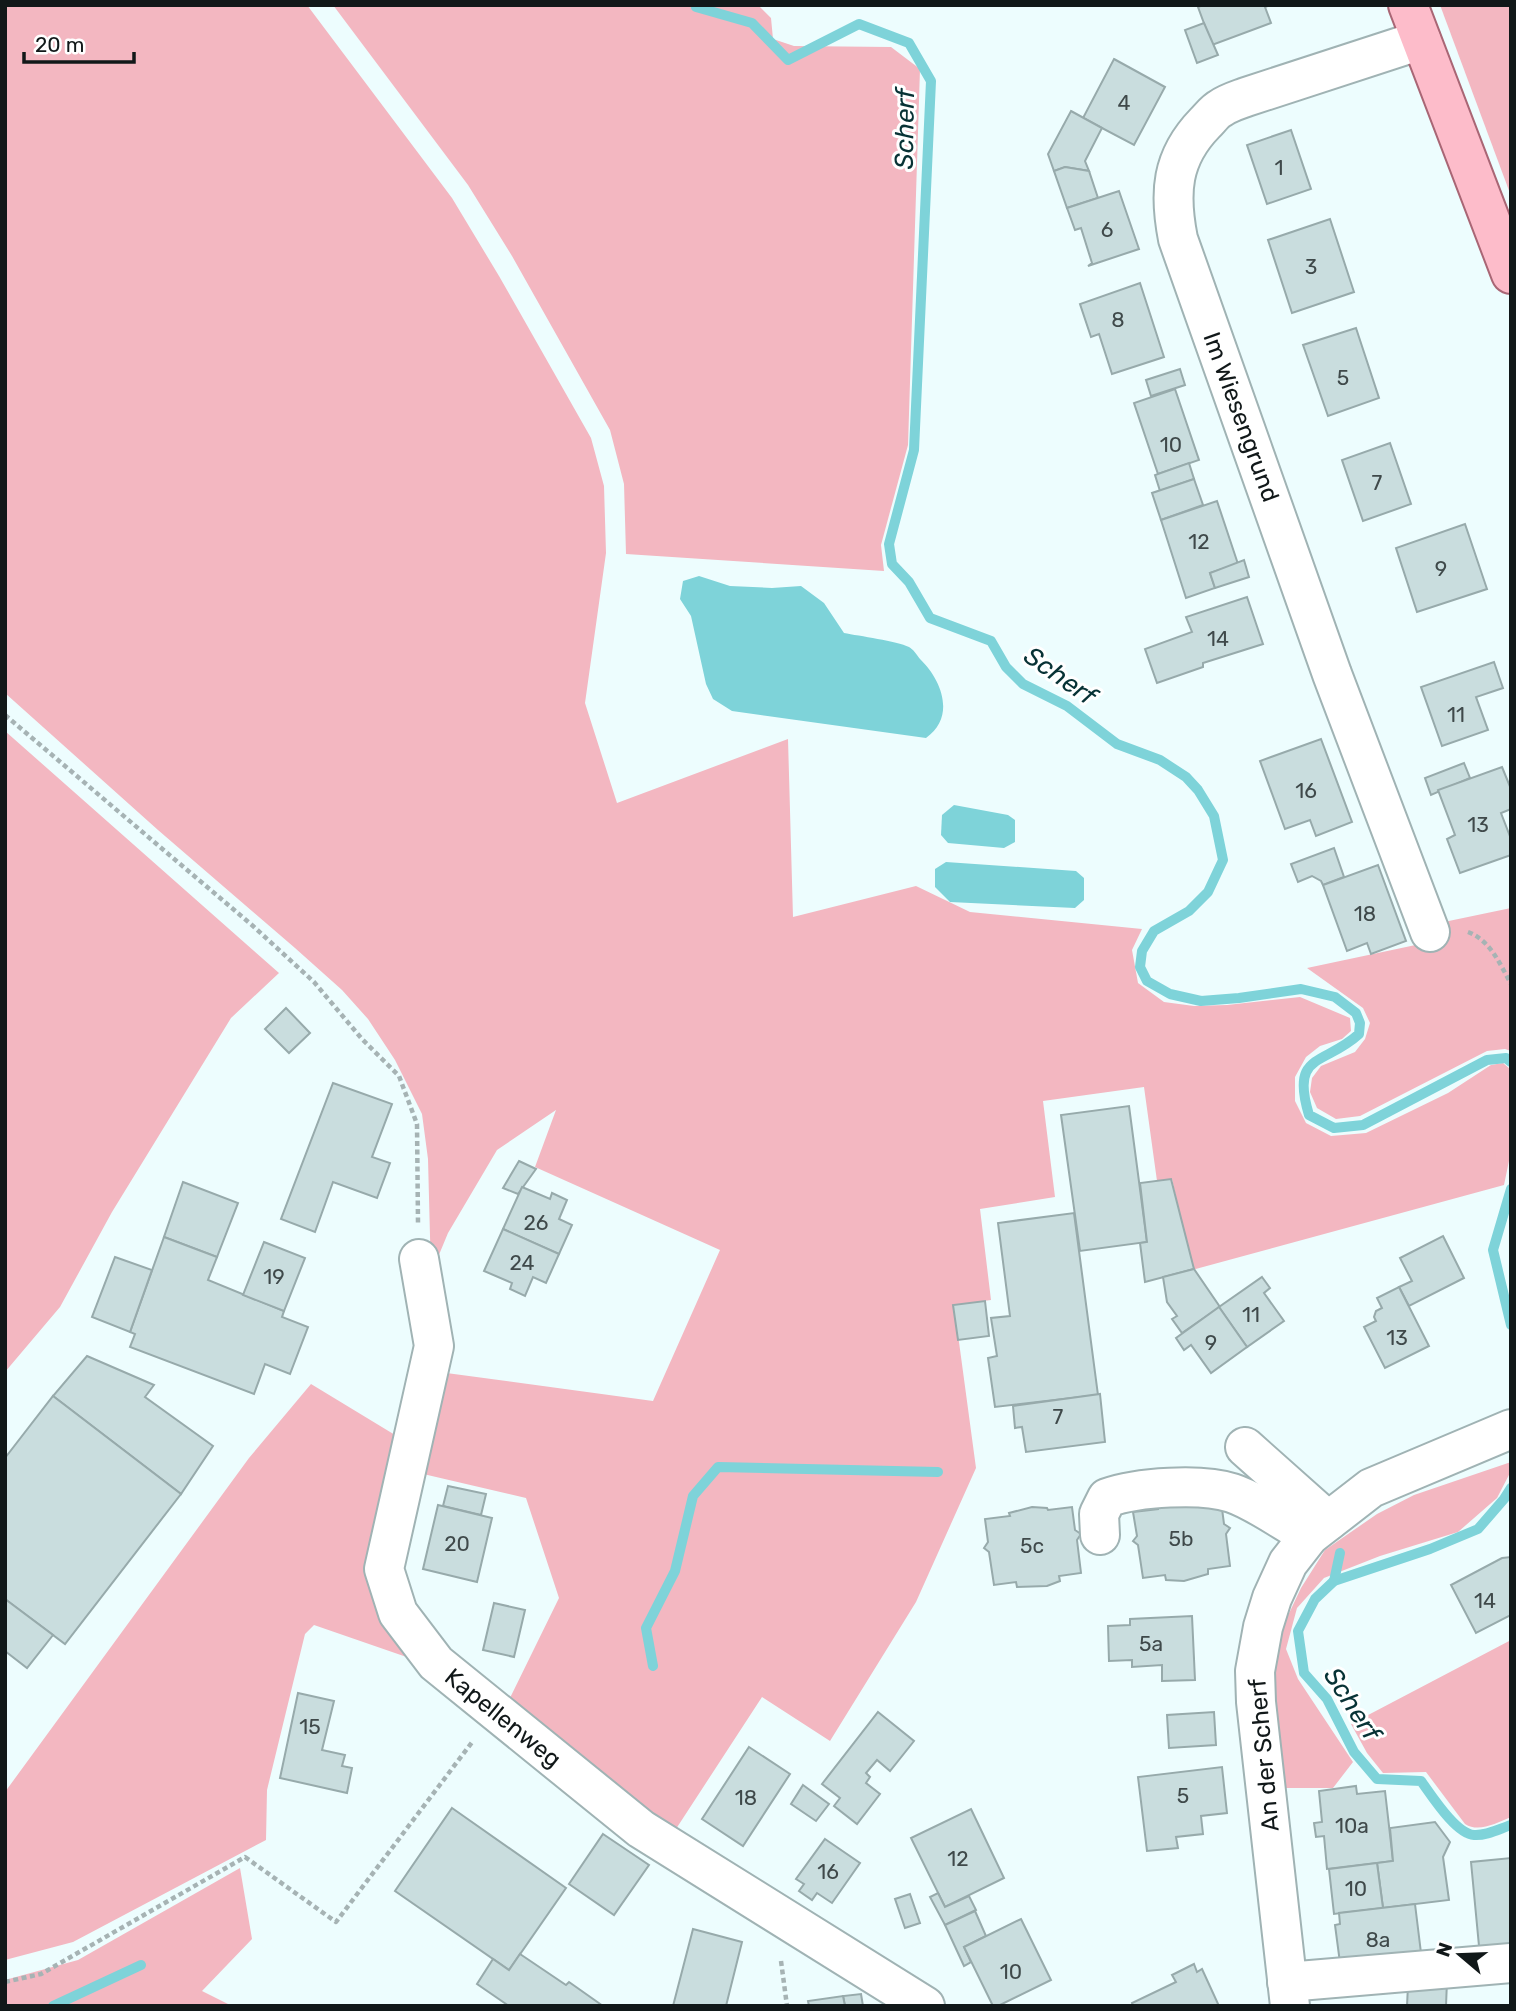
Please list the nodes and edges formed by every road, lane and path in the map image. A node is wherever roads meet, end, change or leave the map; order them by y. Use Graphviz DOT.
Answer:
graph roads {
  1 [pos="1408,5"];
  2 [pos="1421,40"];
  3 [pos="1511,274"];
  4 [pos="5,715"];
  5 [pos="1430,932"];
  6 [pos="1511,984"];
  7 [pos="419,1259"];
  8 [pos="1511,1429"];
  9 [pos="1245,1447"];
  10 [pos="1319,1529"];
  11 [pos="1100,1535"];
  12 [pos="495,1712"];
  13 [pos="1511,1963"];
  14 [pos="5,1982"];
  15 [pos="1288,1994"];
  16 [pos="925,2006"];
  1 -- 2 [label="main road"];
  2 -- 3 [label="main road"];
  2 -- 5 [label="street, Im Wiesengrund"];
  4 -- 7 [label="path"];
  5 -- 6 [label="path"];
  7 -- 12 [label="street, Kapellenweg"];
  8 -- 10 [label="street, An der Scherf"];
  9 -- 10 [label="street"];
  10 -- 11 [label="street"];
  10 -- 15 [label="street, An der Scherf"];
  12 -- 14 [label="path"];
  12 -- 16 [label="street, Kapellenweg"];
  13 -- 15 [label="street"];
}
